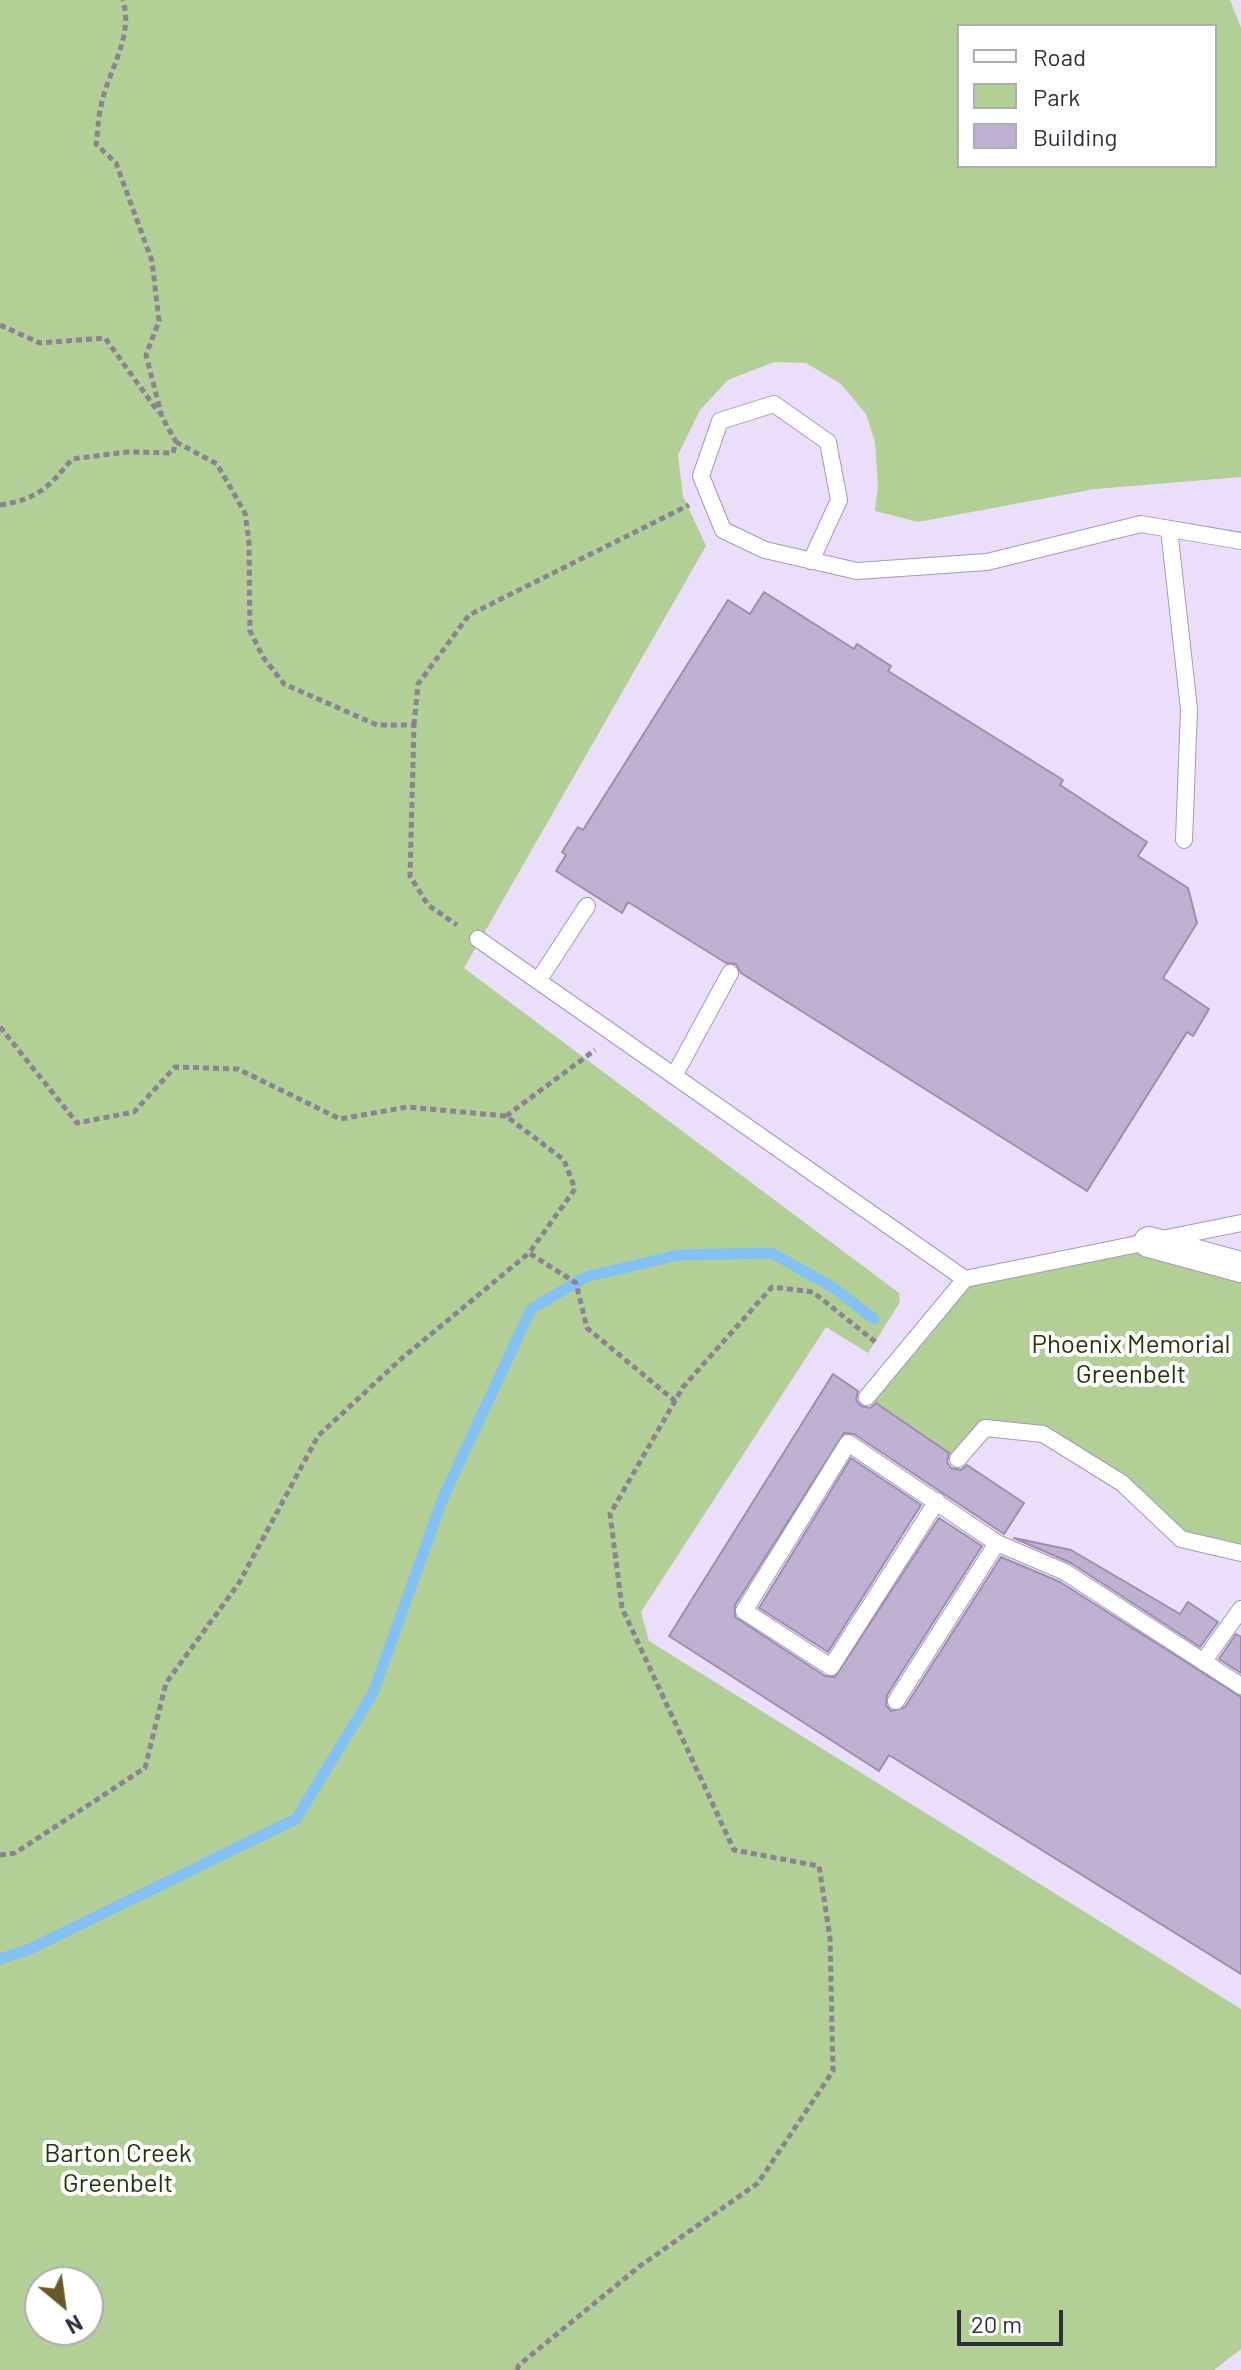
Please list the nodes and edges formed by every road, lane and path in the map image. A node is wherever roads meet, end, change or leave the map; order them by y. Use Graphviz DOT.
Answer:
graph roads {
  1 [pos="123,0"];
  2 [pos="0,325"];
  3 [pos="162,417"];
  4 [pos="176,442"];
  5 [pos="707,496"];
  6 [pos="0,505"];
  7 [pos="1169,529"];
  8 [pos="1241,541"];
  9 [pos="811,561"];
  10 [pos="414,725"];
  11 [pos="1184,840"];
  12 [pos="587,906"];
  13 [pos="478,939"];
  14 [pos="730,973"];
  15 [pos="538,981"];
  16 [pos="0,1027"];
  17 [pos="607,1029"];
  18 [pos="674,1076"];
  19 [pos="506,1116"];
  20 [pos="1241,1223"];
  21 [pos="1149,1242"];
  22 [pos="529,1253"];
  23 [pos="1241,1267"];
  24 [pos="965,1279"];
  25 [pos="898,1359"];
  26 [pos="867,1397"];
  27 [pos="675,1401"];
  28 [pos="958,1459"];
  29 [pos="937,1501"];
  30 [pos="997,1543"];
  31 [pos="1241,1553"];
  32 [pos="1241,1609"];
  33 [pos="1203,1662"];
  34 [pos="1241,1686"];
  35 [pos="896,1701"];
  36 [pos="0,1855"];
  37 [pos="517,2370"];
  1 -- 3 [label="path"];
  2 -- 3 [label="path"];
  3 -- 4 [label="path"];
  4 -- 6 [label="path"];
  4 -- 10 [label="path"];
  5 -- 9 [label="lane"];
  5 -- 9 [label="lane"];
  5 -- 10 [label="path"];
  7 -- 8 [label="lane"];
  7 -- 9 [label="lane"];
  7 -- 11 [label="lane"];
  10 -- 13 [label="path"];
  12 -- 15 [label="lane"];
  13 -- 15 [label="lane"];
  14 -- 18 [label="lane"];
  15 -- 17 [label="lane"];
  16 -- 19 [label="path"];
  17 -- 18 [label="lane"];
  17 -- 19 [label="path"];
  18 -- 24 [label="lane"];
  19 -- 22 [label="path"];
  20 -- 21 [label="lane"];
  21 -- 23 [label="street"];
  21 -- 24 [label="lane"];
  22 -- 27 [label="path"];
  22 -- 36 [label="path"];
  24 -- 25 [label="lane"];
  25 -- 26 [label="lane"];
  25 -- 27 [label="path"];
  27 -- 37 [label="path"];
  28 -- 31 [label="lane"];
  29 -- 29 [label="lane"];
  29 -- 30 [label="lane"];
  30 -- 33 [label="lane"];
  30 -- 35 [label="lane"];
  32 -- 33 [label="lane"];
  33 -- 34 [label="lane"];
}
